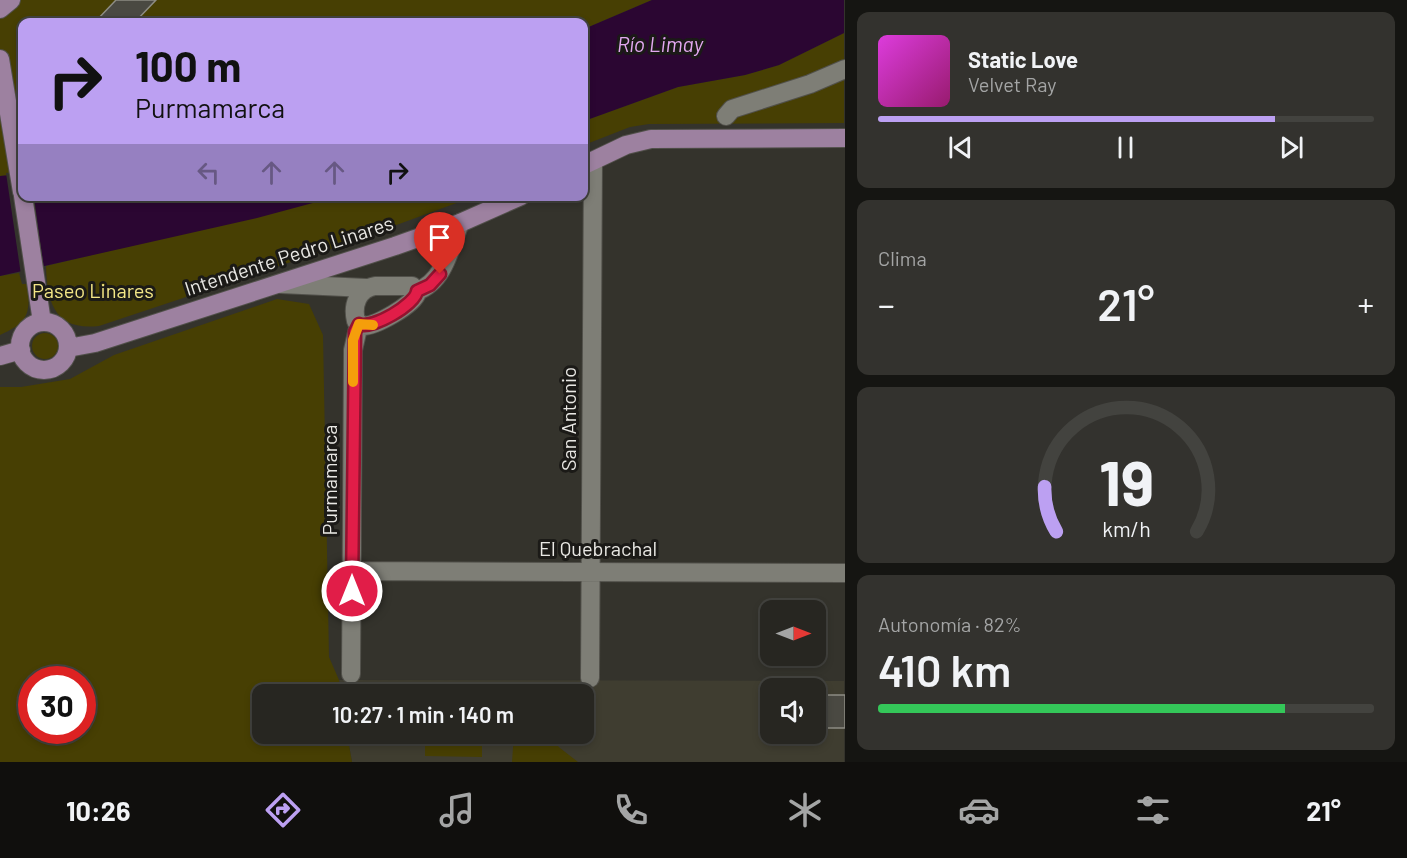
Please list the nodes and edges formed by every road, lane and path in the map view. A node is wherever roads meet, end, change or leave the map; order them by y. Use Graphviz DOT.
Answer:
graph roads {
  1 [pos="12,0"];
  2 [pos="0,9"];
  3 [pos="0,59"];
  4 [pos="844,69"];
  5 [pos="726,116"];
  6 [pos="844,138"];
  7 [pos="18,161"];
  8 [pos="588,163"];
  9 [pos="24,201"];
  10 [pos="509,201"];
  11 [pos="460,223"];
  12 [pos="275,283"];
  13 [pos="366,288"];
  14 [pos="417,291"];
  15 [pos="42,322"];
  16 [pos="359,324"];
  17 [pos="68,348"];
  18 [pos="21,350"];
  19 [pos="0,356"];
  20 [pos="352,571"];
  21 [pos="591,572"];
  22 [pos="844,573"];
  23 [pos="351,674"];
  24 [pos="590,678"];
  1 -- 2 [label="main road"];
  3 -- 7 [label="main road"];
  4 -- 5 [label="street"];
  6 -- 8 [label="main road"];
  8 -- 21 [label="street, San Antonio"];
  9 -- 15 [label="main road"];
  10 -- 11 [label="main road, Intendente Pedro Linares"];
  11 -- 12 [label="main road, Intendente Pedro Linares"];
  11 -- 14 [label="street"];
  12 -- 13 [label="street"];
  12 -- 17 [label="main road, Intendente Pedro Linares"];
  13 -- 14 [label="street"];
  13 -- 16 [label="street, Purmamarca"];
  14 -- 16 [label="street"];
  15 -- 17 [label="main road"];
  15 -- 18 [label="main road"];
  16 -- 20 [label="street, Purmamarca"];
  17 -- 18 [label="main road"];
  18 -- 19 [label="main road"];
  20 -- 21 [label="street, El Quebrachal"];
  20 -- 23 [label="street, Purmamarca"];
  21 -- 22 [label="street, El Quebrachal"];
  21 -- 24 [label="street, San Antonio"];
}
